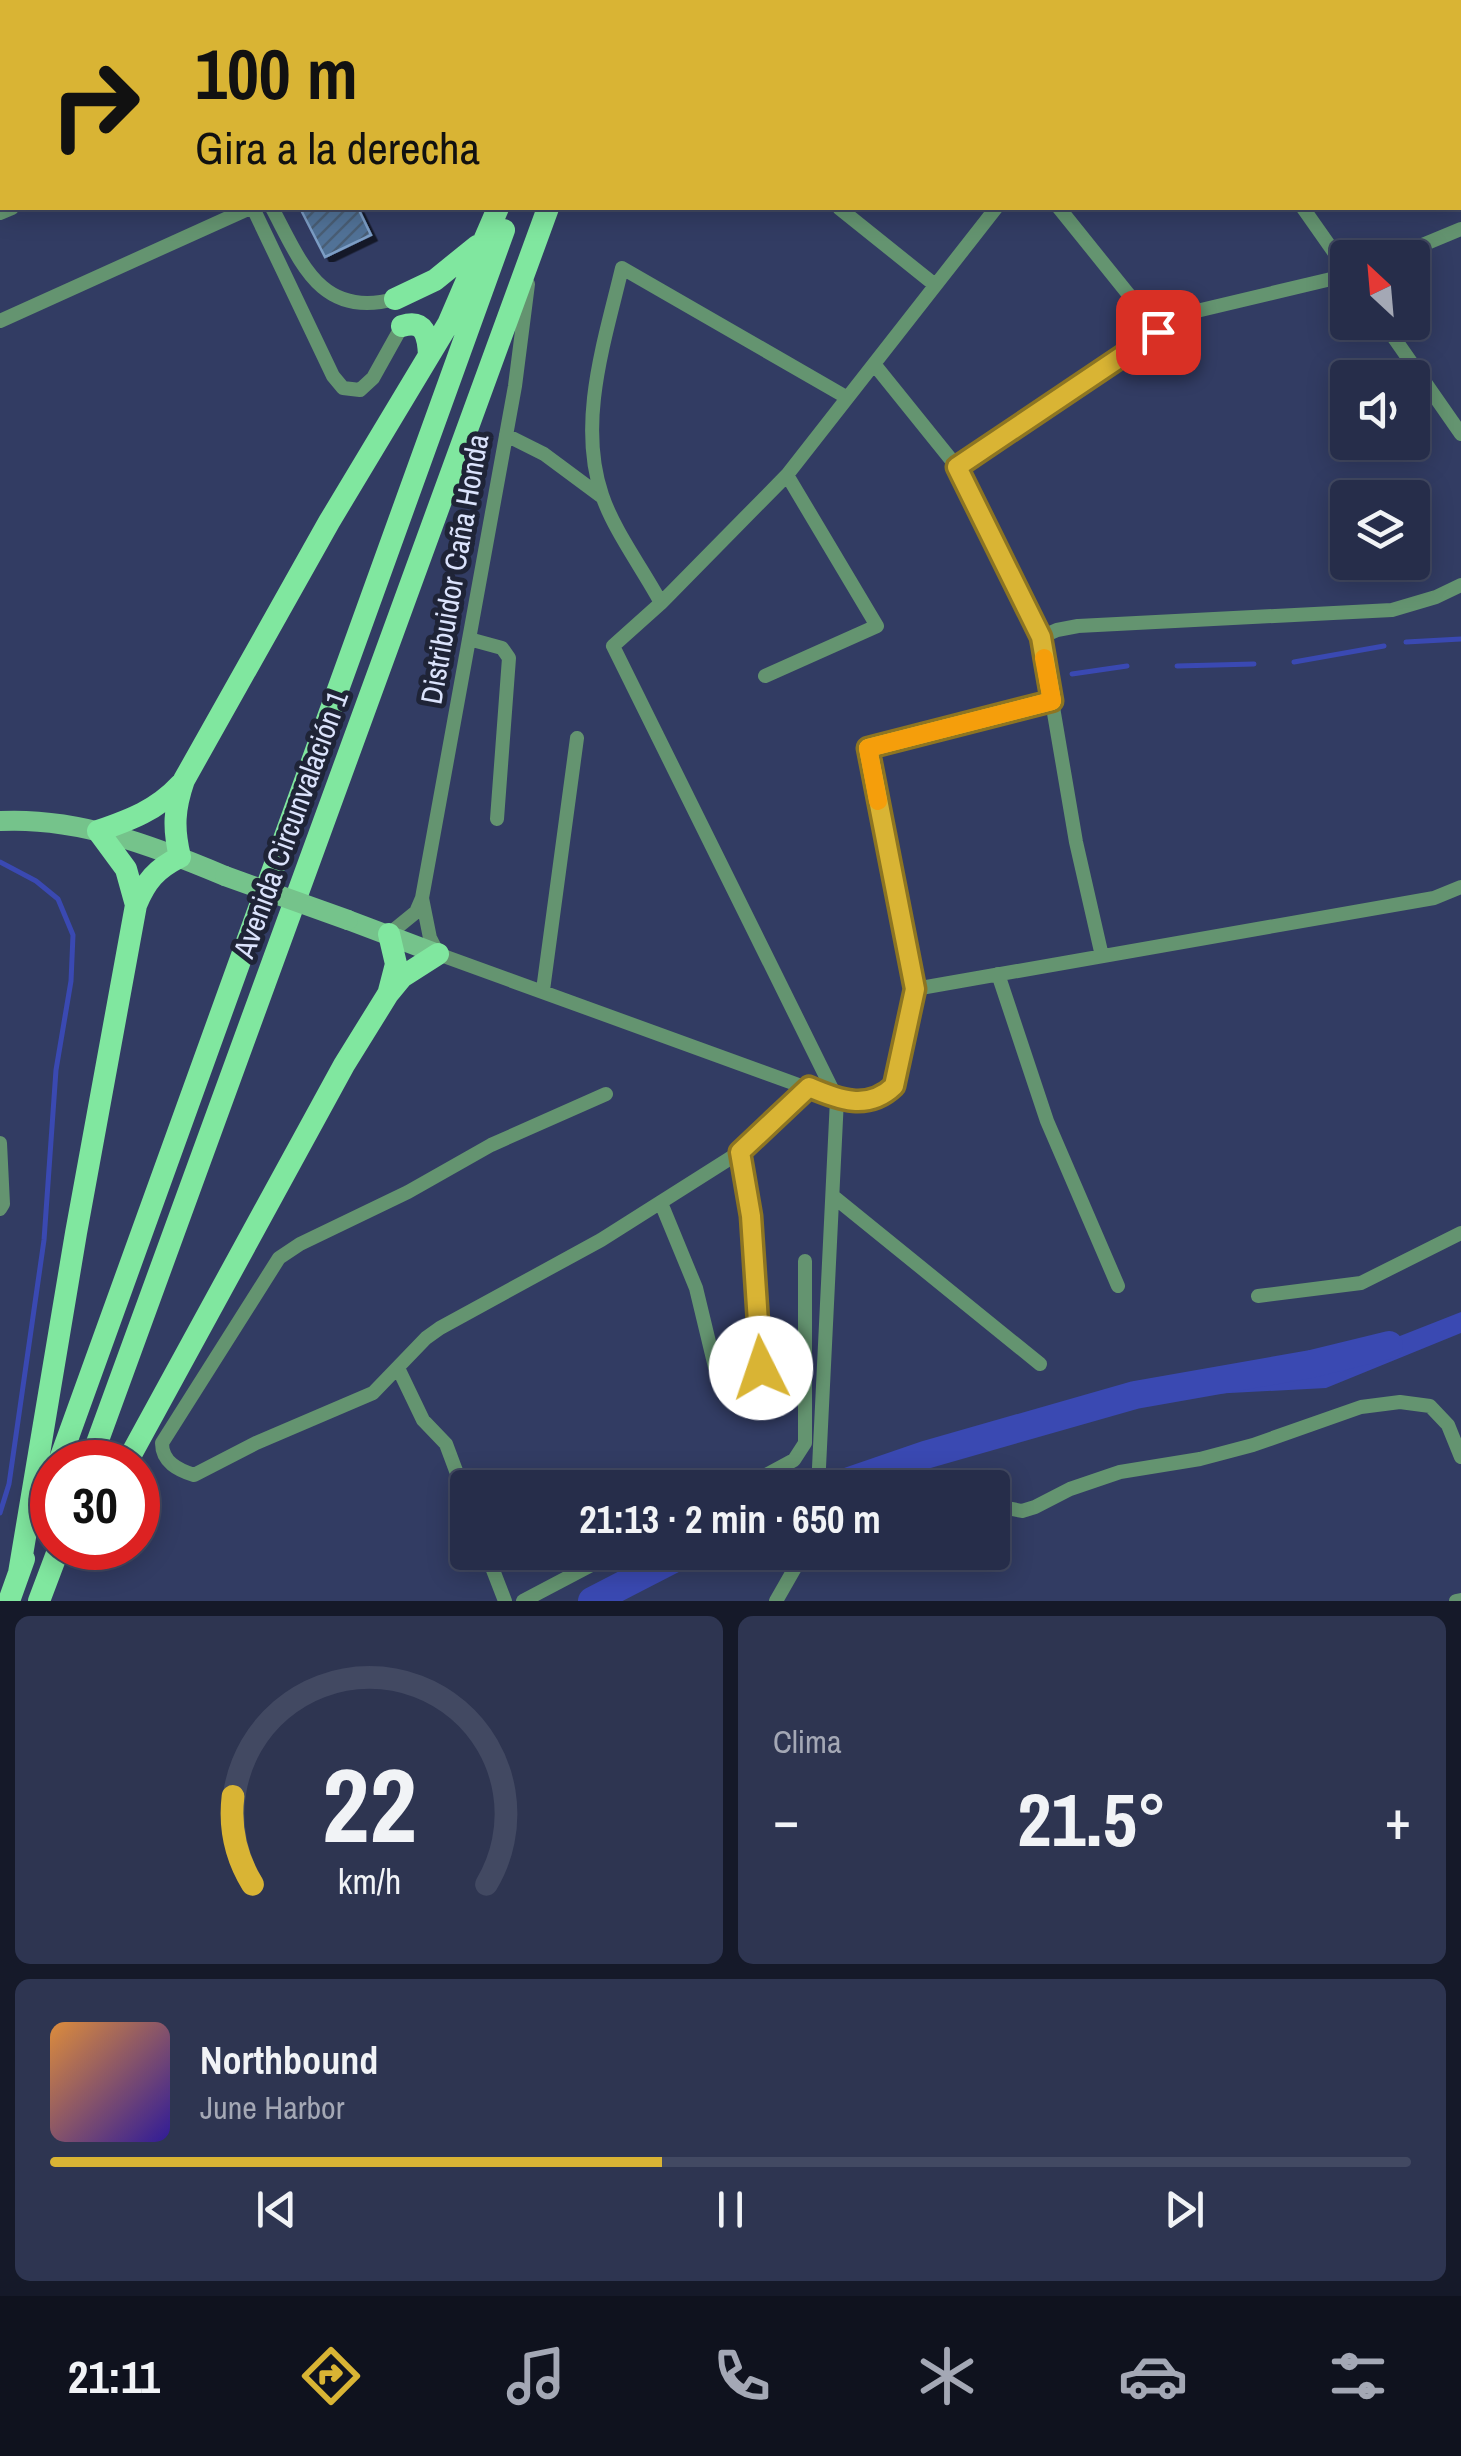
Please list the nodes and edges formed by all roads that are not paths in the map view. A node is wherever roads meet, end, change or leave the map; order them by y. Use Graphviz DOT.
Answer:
graph roads {
  1 [pos="248,210"];
  2 [pos="253,210"];
  3 [pos="273,210"];
  4 [pos="497,210"];
  5 [pos="511,210"];
  6 [pos="547,210"];
  7 [pos="841,210"];
  8 [pos="994,210"];
  9 [pos="1061,210"];
  10 [pos="1304,210"];
  11 [pos="1461,229"];
  12 [pos="484,241"];
  13 [pos="1430,242"];
  14 [pos="1330,248"];
  15 [pos="533,249"];
  16 [pos="1330,278"];
  17 [pos="935,285"];
  18 [pos="395,299"];
  19 [pos="0,321"];
  20 [pos="402,326"];
  21 [pos="1158,332"];
  22 [pos="1396,340"];
  23 [pos="429,355"];
  24 [pos="874,364"];
  25 [pos="846,398"];
  26 [pos="1461,434"];
  27 [pos="506,435"];
  28 [pos="957,467"];
  29 [pos="788,475"];
  30 [pos="602,497"];
  31 [pos="1461,585"];
  32 [pos="661,603"];
  33 [pos="1041,637"];
  34 [pos="469,640"];
  35 [pos="765,676"];
  36 [pos="1052,701"];
  37 [pos="576,738"];
  38 [pos="184,780"];
  39 [pos="497,819"];
  40 [pos="0,820"];
  41 [pos="98,831"];
  42 [pos="180,857"];
  43 [pos="1461,887"];
  44 [pos="422,898"];
  45 [pos="136,906"];
  46 [pos="388,934"];
  47 [pos="438,954"];
  48 [pos="1102,956"];
  49 [pos="998,974"];
  50 [pos="915,989"];
  51 [pos="543,990"];
  52 [pos="388,994"];
  53 [pos="809,1087"];
  54 [pos="606,1094"];
  55 [pos="837,1099"];
  56 [pos="0,1144"];
  57 [pos="740,1152"];
  58 [pos="834,1197"];
  59 [pos="660,1203"];
  60 [pos="0,1209"];
  61 [pos="1461,1233"];
  62 [pos="805,1261"];
  63 [pos="1118,1286"];
  64 [pos="1258,1296"];
  65 [pos="1040,1364"];
  66 [pos="715,1367"];
  67 [pos="398,1370"];
  68 [pos="767,1408"];
  69 [pos="67,1440"];
  70 [pos="98,1440"];
  71 [pos="139,1440"];
  72 [pos="1461,1457"];
  73 [pos="456,1470"];
  74 [pos="775,1470"];
  75 [pos="820,1470"];
  76 [pos="1010,1508"];
  77 [pos="30,1542"];
  78 [pos="56,1570"];
  79 [pos="493,1570"];
  80 [pos="582,1570"];
  81 [pos="794,1570"];
  82 [pos="19,1573"];
  83 [pos="42,1592"];
  84 [pos="9,1601"];
  85 [pos="506,1601"];
  86 [pos="523,1601"];
  87 [pos="776,1601"];
  1 -- 19 [label="street"];
  2 -- 20 [label="street"];
  3 -- 18 [label="street"];
  4 -- 12 [label="main road"];
  5 -- 69 [label="main road, Avenida Circunvalación 1"];
  6 -- 15 [label="main road, Avenida Circunvalación 1"];
  7 -- 17 [label="street"];
  8 -- 17 [label="street"];
  9 -- 21 [label="street"];
  10 -- 14 [label="street"];
  11 -- 13 [label="street"];
  12 -- 18 [label="main road"];
  12 -- 23 [label="main road"];
  15 -- 27 [label="street, Distribuidor Caña Honda"];
  15 -- 70 [label="main road, Avenida Circunvalación 1"];
  16 -- 21 [label="street"];
  17 -- 24 [label="street"];
  20 -- 23 [label="main road"];
  21 -- 28 [label="street"];
  22 -- 26 [label="street"];
  23 -- 38 [label="main road"];
  24 -- 25 [label="street"];
  24 -- 28 [label="street"];
  25 -- 29 [label="street"];
  25 -- 30 [label="street"];
  27 -- 30 [label="street"];
  27 -- 34 [label="street, Distribuidor Caña Honda"];
  28 -- 33 [label="street"];
  29 -- 32 [label="street"];
  29 -- 35 [label="street"];
  30 -- 32 [label="street"];
  31 -- 33 [label="street"];
  32 -- 55 [label="street"];
  33 -- 36 [label="street"];
  34 -- 39 [label="street"];
  34 -- 44 [label="street, Distribuidor Caña Honda"];
  36 -- 48 [label="street"];
  36 -- 50 [label="street"];
  37 -- 51 [label="street"];
  38 -- 41 [label="main road"];
  38 -- 42 [label="main road"];
  40 -- 41 [label="street"];
  41 -- 42 [label="street"];
  41 -- 45 [label="main road"];
  42 -- 45 [label="main road"];
  42 -- 46 [label="street, bridge"];
  43 -- 48 [label="street"];
  44 -- 46 [label="street"];
  44 -- 47 [label="street, Distribuidor Caña Honda"];
  45 -- 82 [label="main road"];
  46 -- 47 [label="street"];
  46 -- 52 [label="main road"];
  47 -- 51 [label="street"];
  47 -- 52 [label="main road"];
  48 -- 49 [label="street"];
  49 -- 50 [label="street"];
  49 -- 63 [label="street"];
  50 -- 55 [label="street"];
  51 -- 53 [label="street"];
  52 -- 71 [label="main road"];
  53 -- 55 [label="street"];
  53 -- 57 [label="street"];
  54 -- 67 [label="street"];
  55 -- 58 [label="street"];
  56 -- 60 [label="street"];
  57 -- 59 [label="street"];
  57 -- 68 [label="street"];
  58 -- 65 [label="street"];
  58 -- 75 [label="street"];
  59 -- 66 [label="street"];
  59 -- 67 [label="street"];
  61 -- 64 [label="street"];
  62 -- 74 [label="street"];
  67 -- 73 [label="street"];
  72 -- 76 [label="street"];
  77 -- 82 [label="main road"];
  78 -- 83 [label="main road"];
  79 -- 85 [label="street"];
  80 -- 86 [label="street"];
  81 -- 87 [label="street"];
  82 -- 84 [label="main road"];
}
